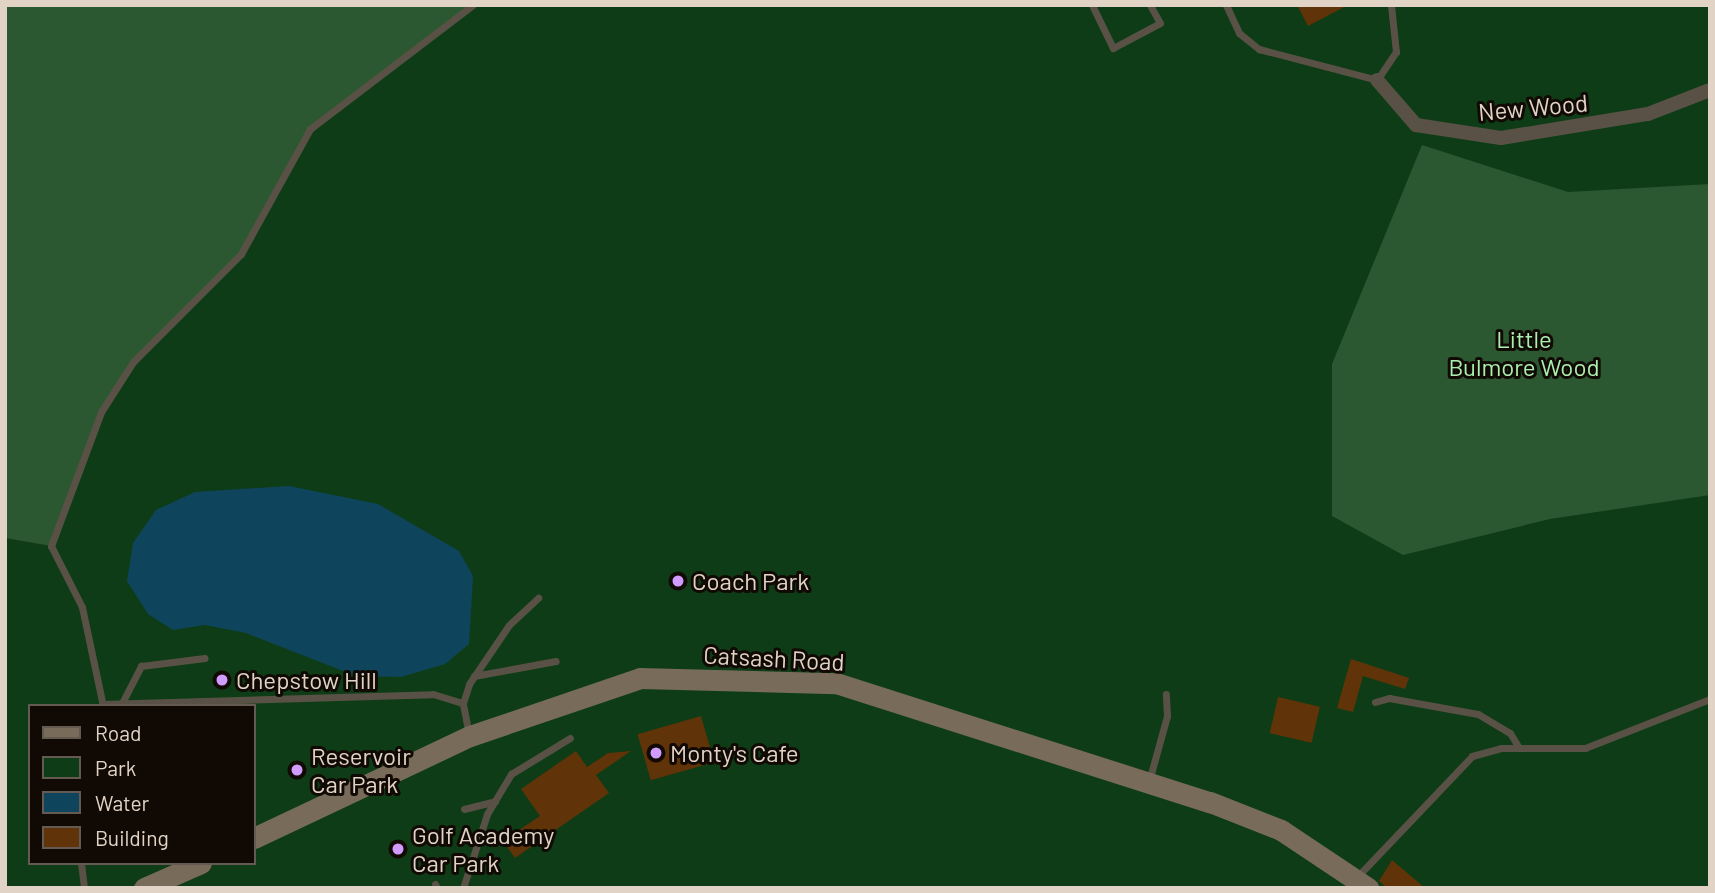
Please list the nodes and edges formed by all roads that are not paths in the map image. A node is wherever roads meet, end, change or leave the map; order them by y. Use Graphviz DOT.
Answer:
graph roads {
  1 [pos="473,5"];
  2 [pos="1092,5"];
  3 [pos="1150,5"];
  4 [pos="1226,5"];
  5 [pos="1391,5"];
  6 [pos="1377,80"];
  7 [pos="1710,90"];
  8 [pos="538,598"];
  9 [pos="205,658"];
  10 [pos="556,661"];
  11 [pos="474,676"];
  12 [pos="1166,694"];
  13 [pos="1710,699"];
  14 [pos="122,702"];
  15 [pos="1375,702"];
  16 [pos="463,703"];
  17 [pos="103,704"];
  18 [pos="109,704"];
  19 [pos="470,736"];
  20 [pos="569,738"];
  21 [pos="1519,748"];
  22 [pos="1149,781"];
  23 [pos="495,801"];
  24 [pos="464,809"];
  25 [pos="256,837"];
  26 [pos="81,865"];
  27 [pos="196,865"];
  28 [pos="1362,883"];
  29 [pos="84,888"];
  30 [pos="144,888"];
  31 [pos="463,888"];
  1 -- 17 [label="lane"];
  2 -- 3 [label="lane"];
  4 -- 6 [label="lane"];
  5 -- 6 [label="lane"];
  6 -- 7 [label="street, New Wood"];
  8 -- 11 [label="lane"];
  9 -- 14 [label="lane"];
  10 -- 11 [label="lane"];
  11 -- 16 [label="lane"];
  12 -- 22 [label="lane"];
  13 -- 21 [label="lane"];
  14 -- 16 [label="lane"];
  14 -- 18 [label="lane"];
  15 -- 21 [label="lane"];
  16 -- 19 [label="lane"];
  19 -- 22 [label="street, Catsash Road"];
  19 -- 25 [label="street, Catsash Road"];
  20 -- 23 [label="lane"];
  21 -- 28 [label="lane"];
  22 -- 28 [label="street, Catsash Road"];
  23 -- 24 [label="lane"];
  23 -- 31 [label="lane"];
  26 -- 29 [label="lane"];
  27 -- 30 [label="street"];
}
